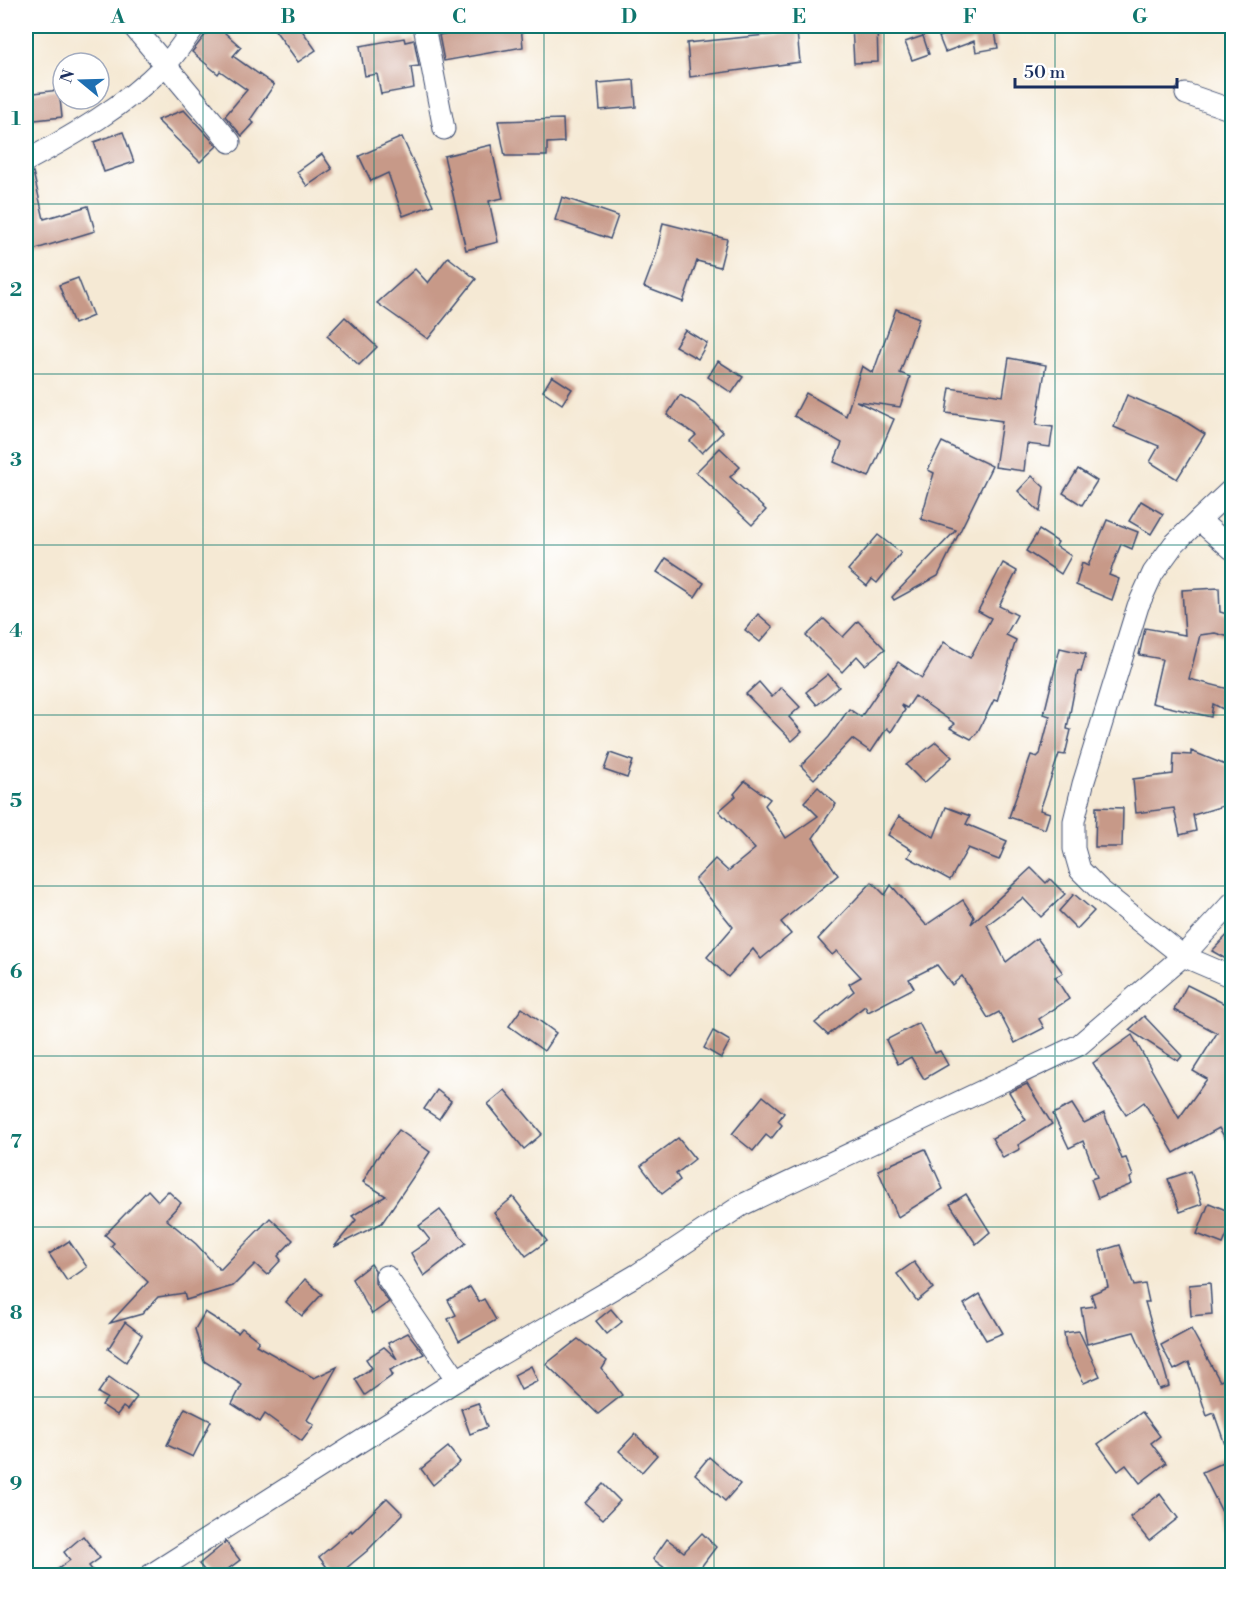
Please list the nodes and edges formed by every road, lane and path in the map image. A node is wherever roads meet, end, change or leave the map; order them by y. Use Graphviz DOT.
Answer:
graph roads {
  1 [pos="133,26"];
  2 [pos="195,26"];
  3 [pos="424,26"];
  4 [pos="165,66"];
  5 [pos="1186,94"];
  6 [pos="1233,110"];
  7 [pos="444,129"];
  8 [pos="230,142"];
  9 [pos="26,161"];
  10 [pos="1233,489"];
  11 [pos="1199,520"];
  12 [pos="1233,549"];
  13 [pos="1233,903"];
  14 [pos="1184,956"];
  15 [pos="1233,977"];
  16 [pos="386,1276"];
  17 [pos="457,1380"];
  18 [pos="149,1575"];
  1 -- 4 [label="street"];
  2 -- 4 [label="street"];
  3 -- 7 [label="street"];
  4 -- 8 [label="street"];
  4 -- 9 [label="street"];
  5 -- 6 [label="street"];
  10 -- 11 [label="street"];
  11 -- 12 [label="street"];
  11 -- 14 [label="street"];
  13 -- 14 [label="street"];
  14 -- 15 [label="street"];
  14 -- 17 [label="street"];
  16 -- 17 [label="street"];
  17 -- 18 [label="street"];
}
